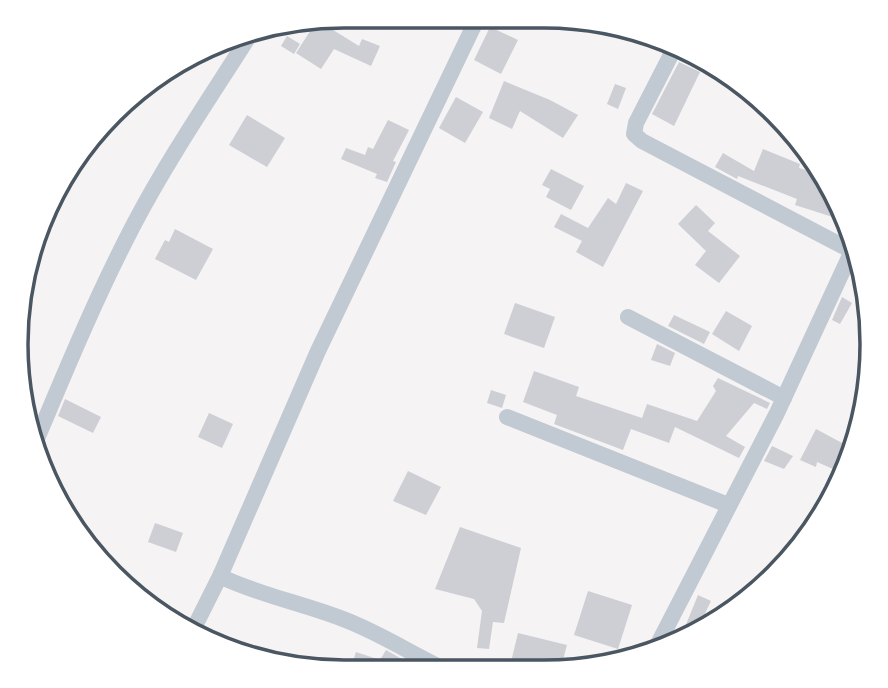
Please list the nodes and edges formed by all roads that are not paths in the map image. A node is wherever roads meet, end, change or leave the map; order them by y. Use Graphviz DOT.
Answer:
graph roads {
  1 [pos="473,28"];
  2 [pos="243,45"];
  3 [pos="671,55"];
  4 [pos="845,247"];
  5 [pos="848,259"];
  6 [pos="628,317"];
  7 [pos="784,398"];
  8 [pos="507,417"];
  9 [pos="40,431"];
  10 [pos="728,505"];
  11 [pos="221,574"];
  12 [pos="196,623"];
  13 [pos="661,638"];
  14 [pos="427,660"];
  1 -- 11 [label="street"];
  2 -- 9 [label="street"];
  3 -- 4 [label="street"];
  5 -- 7 [label="street"];
  6 -- 7 [label="street"];
  7 -- 10 [label="street"];
  8 -- 10 [label="street"];
  10 -- 13 [label="street"];
  11 -- 12 [label="street"];
  11 -- 14 [label="street"];
}
